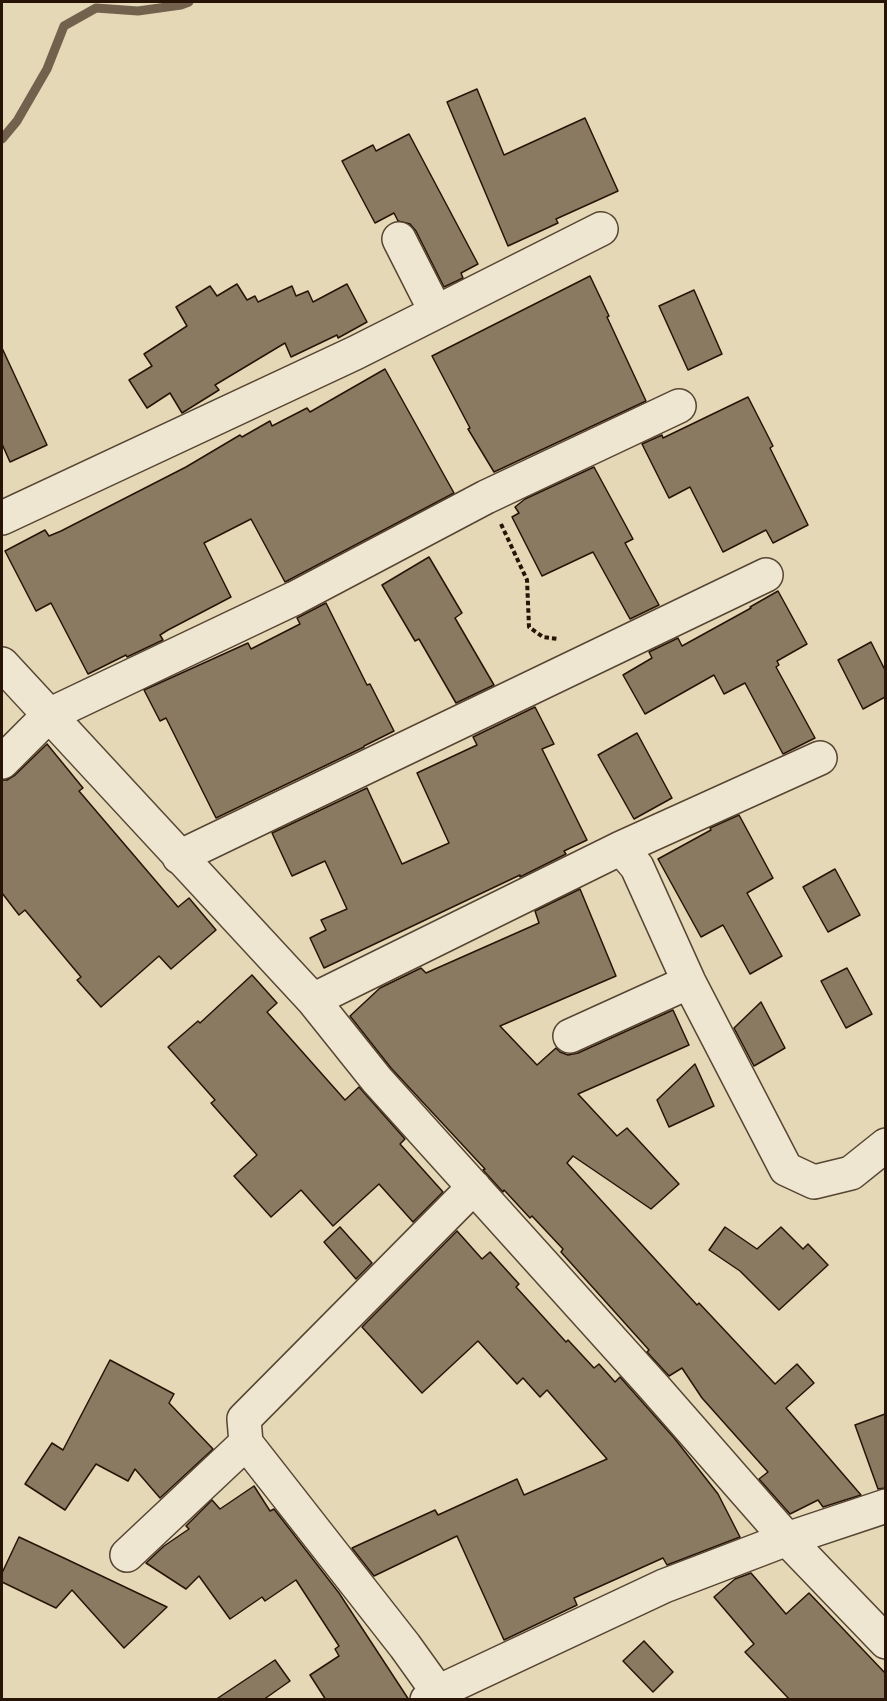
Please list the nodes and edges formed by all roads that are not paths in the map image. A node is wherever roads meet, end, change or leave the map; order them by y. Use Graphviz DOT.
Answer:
graph roads {
  1 [pos="601,229"];
  2 [pos="399,239"];
  3 [pos="436,312"];
  4 [pos="679,406"];
  5 [pos="2,518"];
  6 [pos="766,575"];
  7 [pos="2,664"];
  8 [pos="49,715"];
  9 [pos="820,758"];
  10 [pos="2,762"];
  11 [pos="621,848"];
  12 [pos="179,857"];
  13 [pos="689,982"];
  14 [pos="313,1000"];
  15 [pos="570,1036"];
  16 [pos="885,1145"];
  17 [pos="474,1187"];
  18 [pos="246,1443"];
  19 [pos="885,1506"];
  20 [pos="787,1539"];
  21 [pos="127,1555"];
  22 [pos="885,1642"];
  23 [pos="433,1696"];
  1 -- 3 [label="street"];
  2 -- 3 [label="street"];
  3 -- 5 [label="street"];
  4 -- 8 [label="street"];
  6 -- 12 [label="street"];
  7 -- 8 [label="street"];
  8 -- 10 [label="street"];
  8 -- 12 [label="street"];
  9 -- 11 [label="street"];
  11 -- 13 [label="street"];
  11 -- 14 [label="street"];
  12 -- 14 [label="street"];
  13 -- 15 [label="street"];
  13 -- 16 [label="street"];
  14 -- 17 [label="street"];
  17 -- 18 [label="street"];
  17 -- 20 [label="street"];
  18 -- 21 [label="street"];
  18 -- 23 [label="street"];
  19 -- 20 [label="street"];
  20 -- 22 [label="street"];
  20 -- 23 [label="street"];
}
